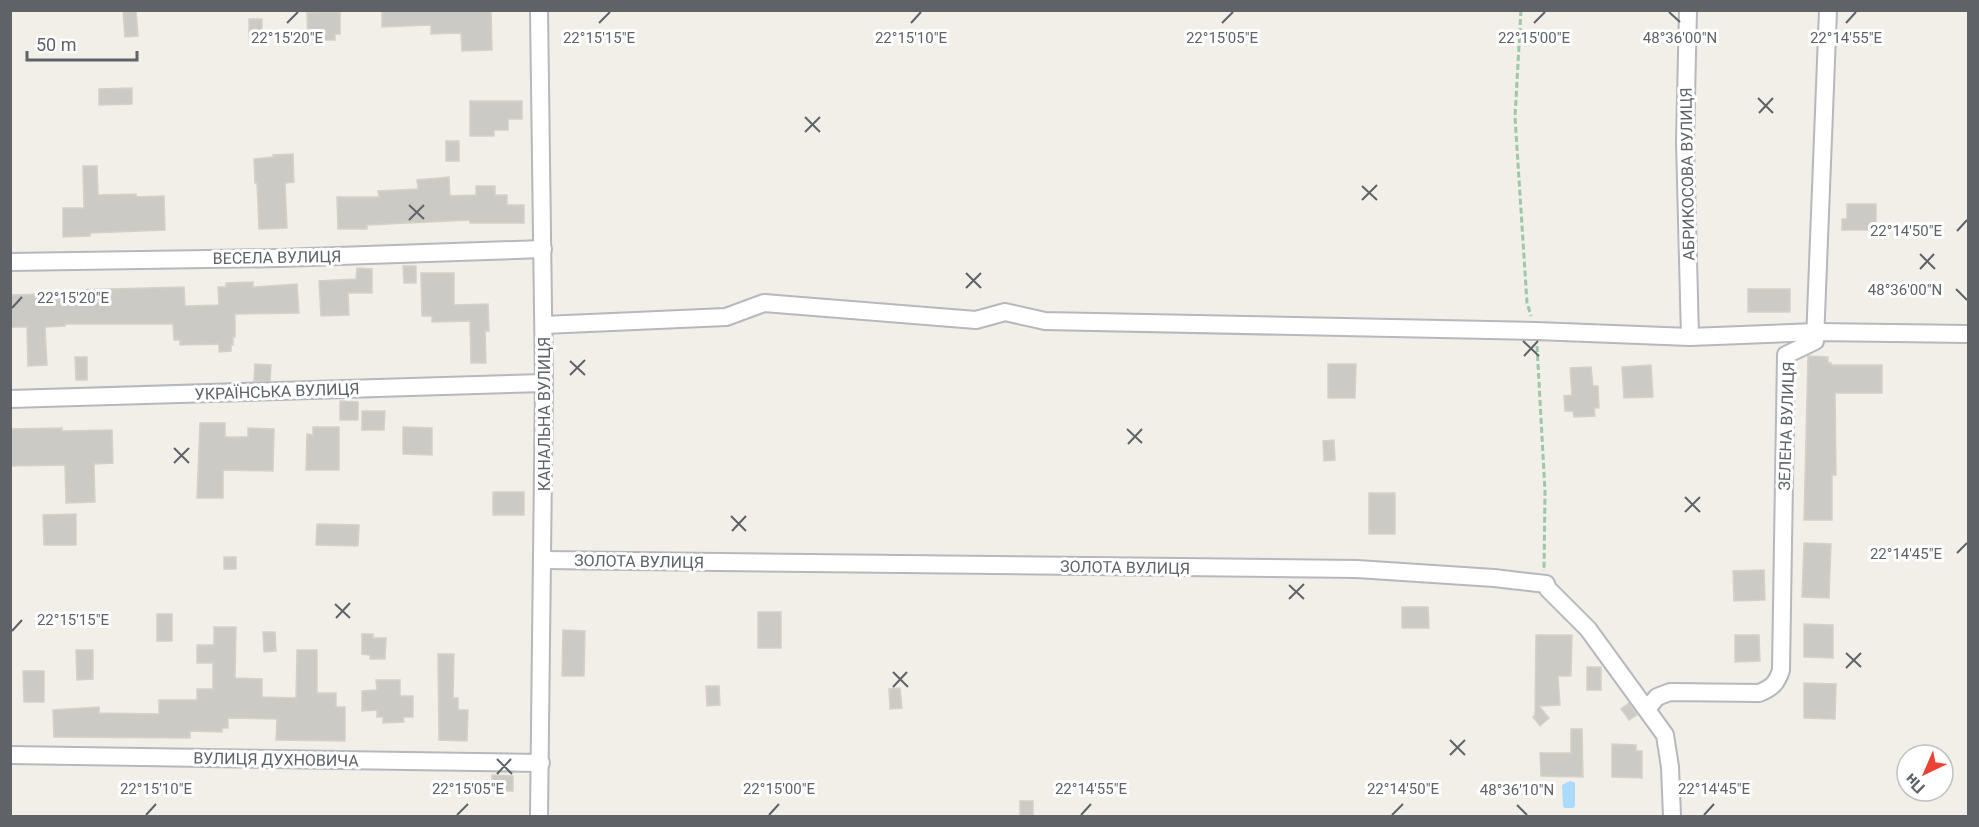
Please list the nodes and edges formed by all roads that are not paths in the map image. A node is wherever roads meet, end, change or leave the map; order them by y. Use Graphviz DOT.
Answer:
graph roads {
  1 [pos="539,10"];
  2 [pos="1688,10"];
  3 [pos="1828,10"];
  4 [pos="543,249"];
  5 [pos="10,262"];
  6 [pos="544,325"];
  7 [pos="1816,332"];
  8 [pos="1968,334"];
  9 [pos="1690,337"];
  10 [pos="544,383"];
  11 [pos="10,399"];
  12 [pos="543,560"];
  13 [pos="1647,709"];
  14 [pos="10,755"];
  15 [pos="541,763"];
  16 [pos="539,816"];
  17 [pos="1672,816"];
  1 -- 4 [label="street, КАНАЛЬНА ВУЛИЦЯ"];
  2 -- 9 [label="street, АБРИКОСОВА ВУЛИЦЯ"];
  3 -- 7 [label="street"];
  4 -- 5 [label="street, ВЕСЕЛА ВУЛИЦЯ"];
  4 -- 6 [label="street, КАНАЛЬНА ВУЛИЦЯ"];
  6 -- 9 [label="street"];
  6 -- 10 [label="street, КАНАЛЬНА ВУЛИЦЯ"];
  7 -- 8 [label="street"];
  7 -- 9 [label="street"];
  7 -- 13 [label="street, ЗЕЛЕНА ВУЛИЦЯ"];
  10 -- 11 [label="street, УКРАЇНСЬКА ВУЛИЦЯ"];
  10 -- 12 [label="street, КАНАЛЬНА ВУЛИЦЯ"];
  12 -- 13 [label="street, ЗОЛОТА ВУЛИЦЯ"];
  12 -- 15 [label="street, КАНАЛЬНА ВУЛИЦЯ"];
  13 -- 17 [label="street"];
  14 -- 15 [label="street, ВУЛИЦЯ ДУХНОВИЧА"];
  15 -- 16 [label="street, КАНАЛЬНА ВУЛИЦЯ"];
}
